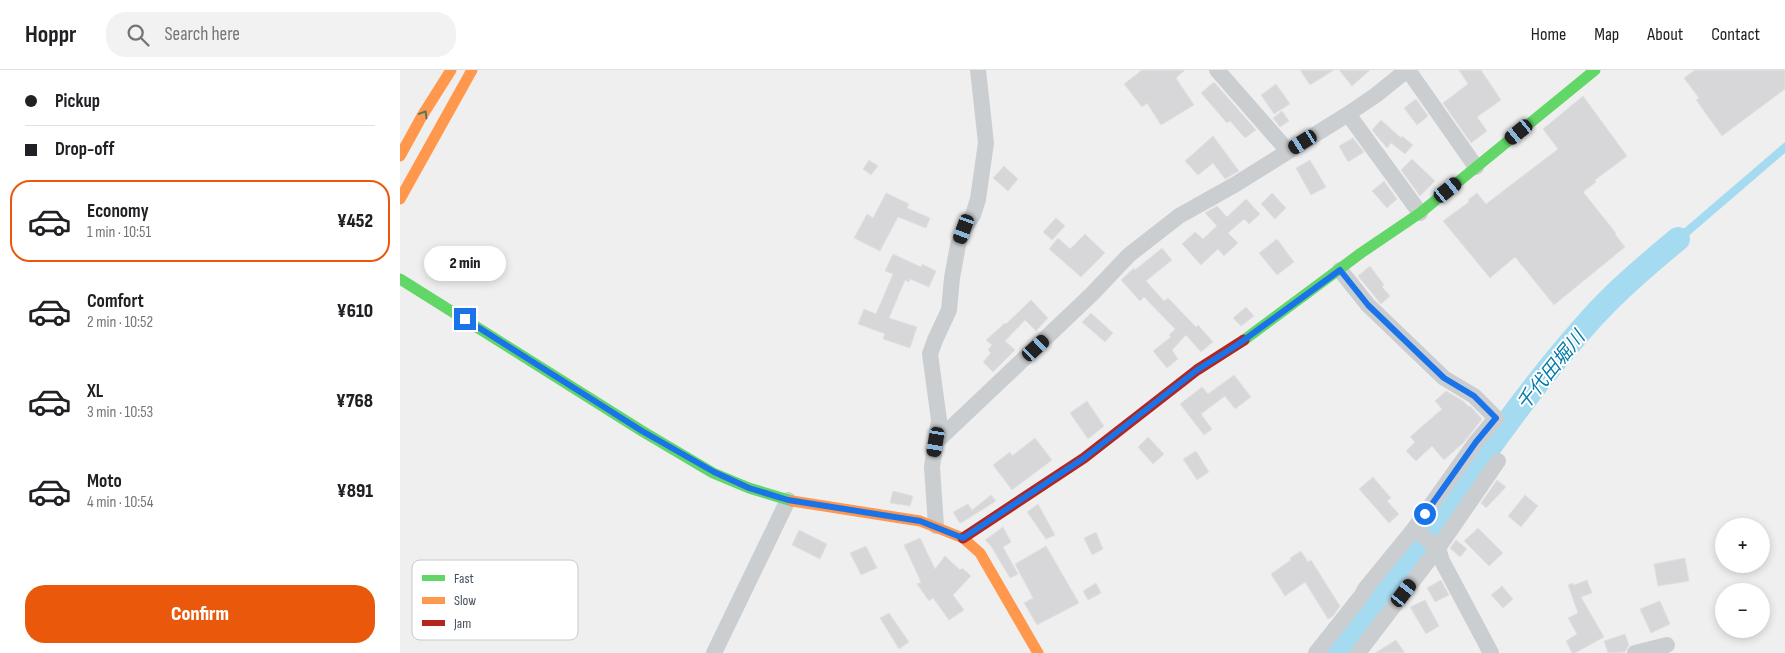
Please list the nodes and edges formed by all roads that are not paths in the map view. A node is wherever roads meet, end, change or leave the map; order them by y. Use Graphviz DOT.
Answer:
graph roads {
  1 [pos="451,70"];
  2 [pos="472,70"];
  3 [pos="978,70"];
  4 [pos="1218,70"];
  5 [pos="1408,70"];
  6 [pos="1595,70"];
  7 [pos="1348,114"];
  8 [pos="1288,151"];
  9 [pos="400,156"];
  10 [pos="1476,167"];
  11 [pos="400,199"];
  12 [pos="1420,213"];
  13 [pos="1340,270"];
  14 [pos="400,279"];
  15 [pos="936,442"];
  16 [pos="1498,460"];
  17 [pos="788,500"];
  18 [pos="936,526"];
  19 [pos="1414,529"];
  20 [pos="963,538"];
  21 [pos="1438,548"];
  22 [pos="1667,645"];
  23 [pos="714,653"];
  24 [pos="1038,653"];
  25 [pos="1316,653"];
  26 [pos="1358,653"];
  27 [pos="1491,653"];
  28 [pos="1635,653"];
  9 -- 1 [label="main road, one-way"];
  2 -- 11 [label="main road"];
  3 -- 15 [label="street"];
  4 -- 8 [label="street"];
  5 -- 7 [label="street"];
  5 -- 10 [label="street"];
  6 -- 10 [label="main road"];
  7 -- 8 [label="street"];
  7 -- 12 [label="street"];
  8 -- 15 [label="street"];
  10 -- 12 [label="main road"];
  12 -- 13 [label="main road"];
  13 -- 19 [label="street"];
  13 -- 20 [label="main road"];
  14 -- 17 [label="main road"];
  15 -- 18 [label="street"];
  16 -- 21 [label="street"];
  17 -- 18 [label="main road"];
  17 -- 23 [label="street"];
  18 -- 20 [label="main road"];
  19 -- 21 [label="street"];
  19 -- 25 [label="street"];
  20 -- 24 [label="main road"];
  21 -- 26 [label="street"];
  21 -- 27 [label="street"];
  22 -- 28 [label="street"];
}
